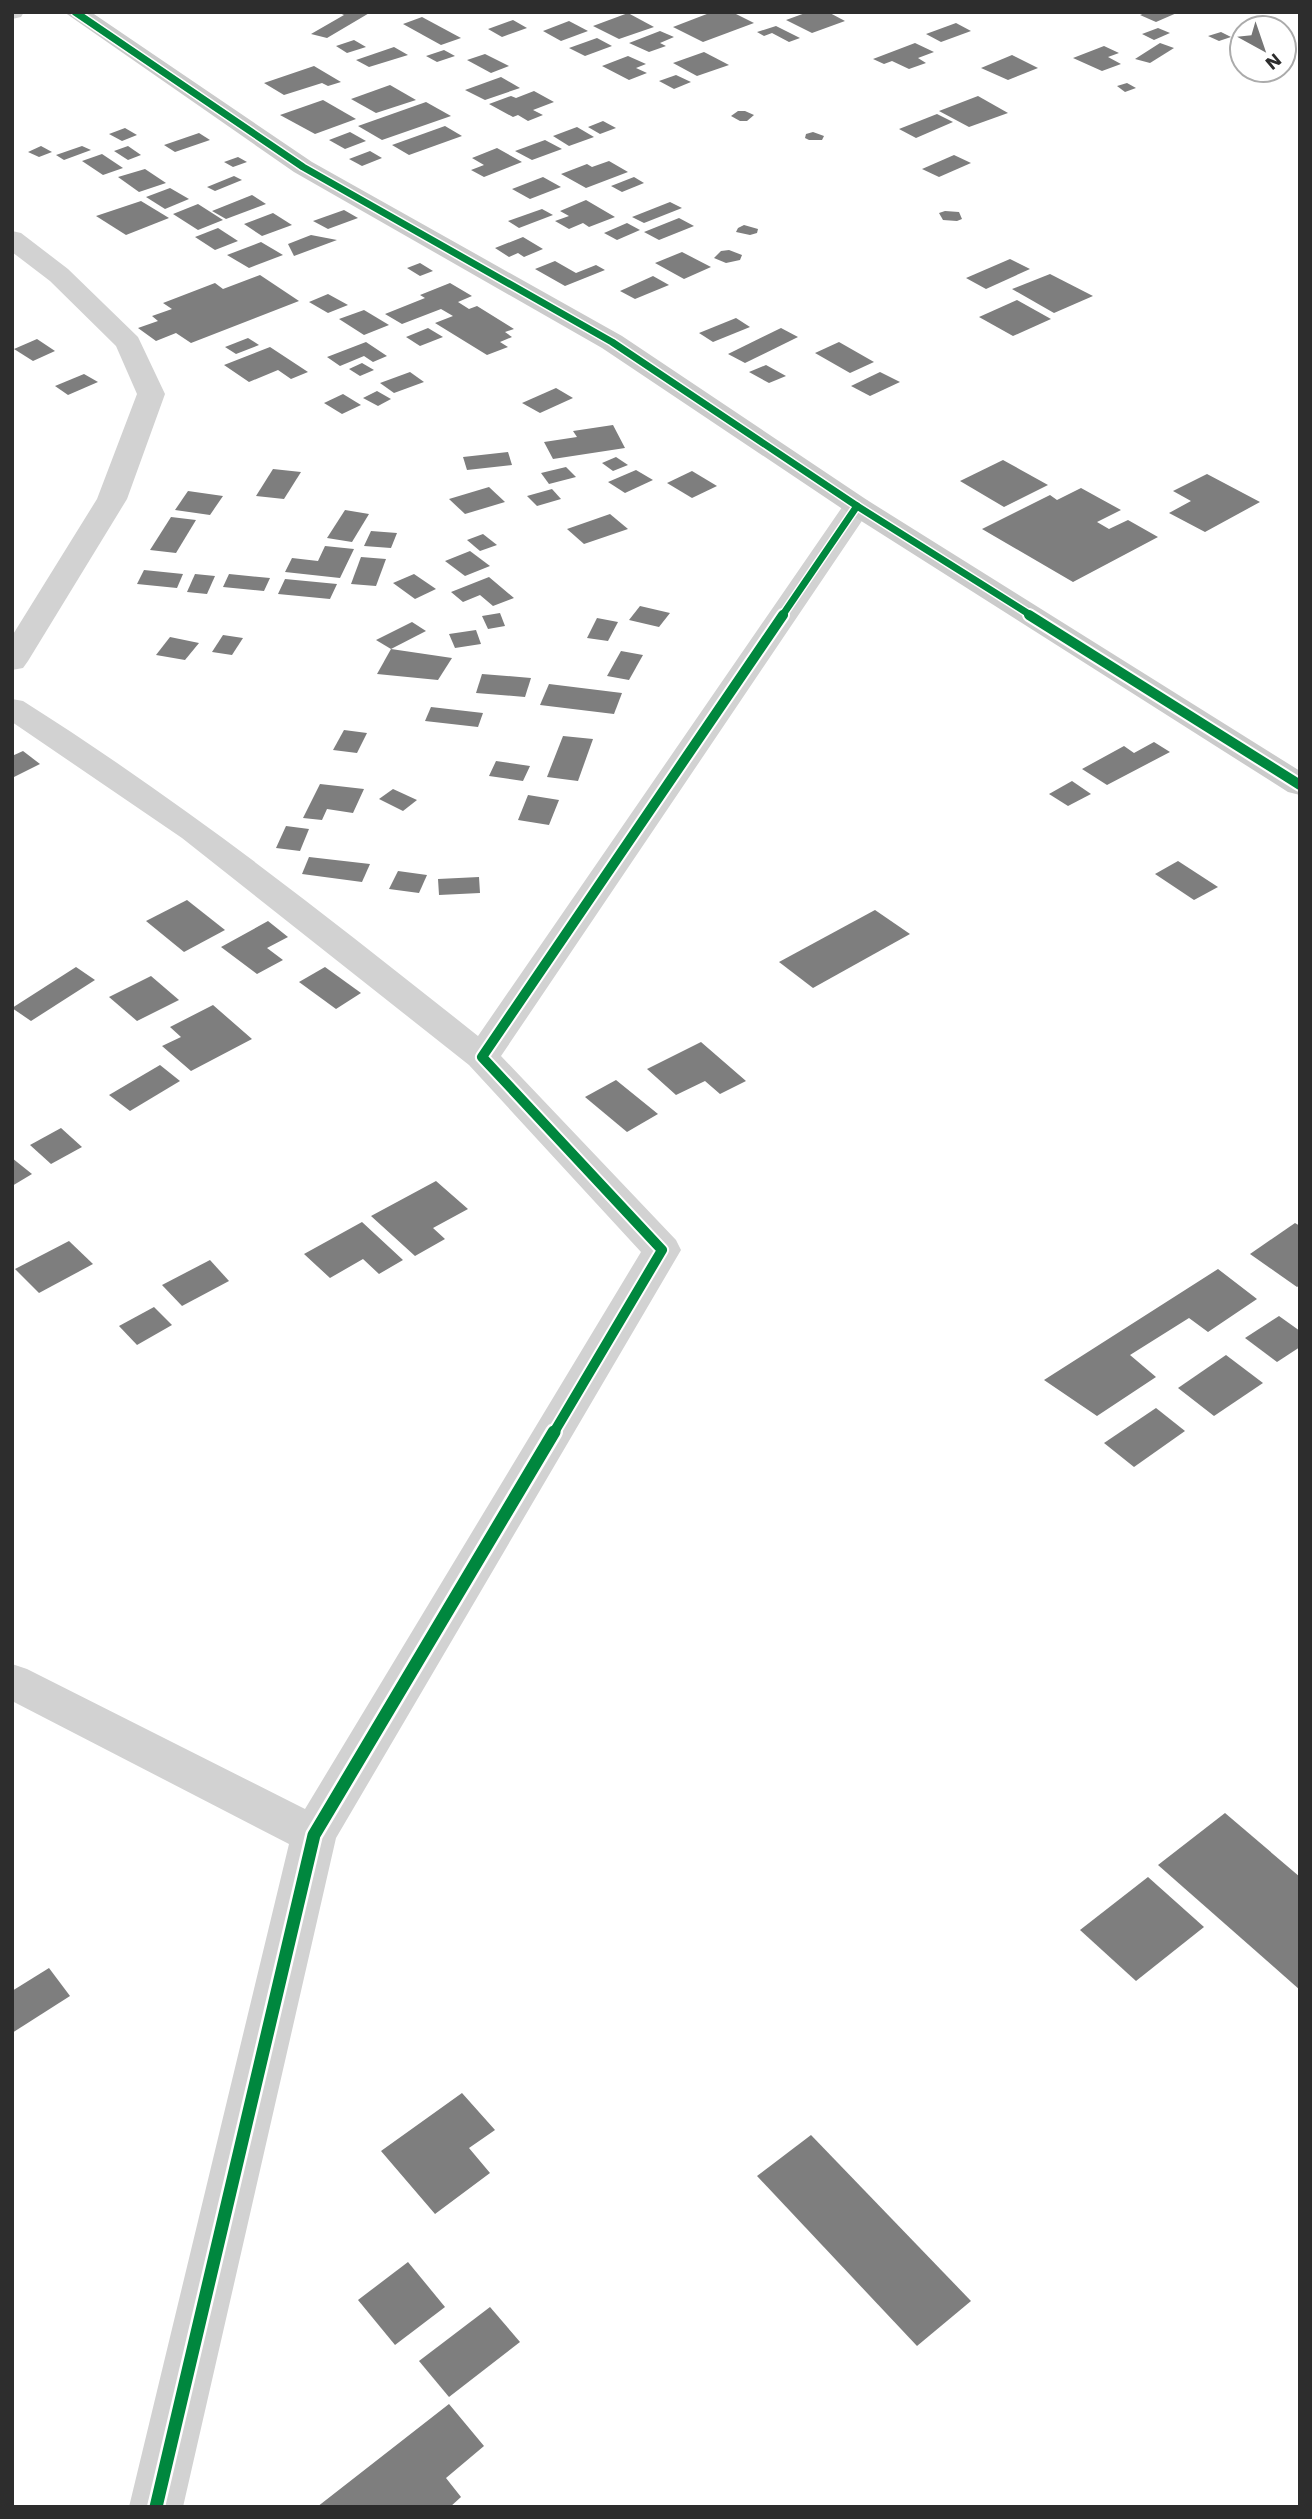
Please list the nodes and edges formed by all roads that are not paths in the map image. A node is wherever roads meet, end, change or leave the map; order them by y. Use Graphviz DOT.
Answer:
graph roads {
  1 [pos="75,12"];
  2 [pos="12,239"];
  3 [pos="857,506"];
  4 [pos="12,661"];
  5 [pos="12,708"];
  6 [pos="1300,785"];
  7 [pos="482,1057"];
  8 [pos="12,1681"];
  9 [pos="314,1835"];
  10 [pos="156,2507"];
  1 -- 3 [label="street"];
  2 -- 4 [label="street"];
  3 -- 6 [label="street"];
  3 -- 7 [label="street"];
  5 -- 7 [label="street"];
  7 -- 9 [label="street"];
  8 -- 9 [label="street"];
  9 -- 10 [label="street"];
}
